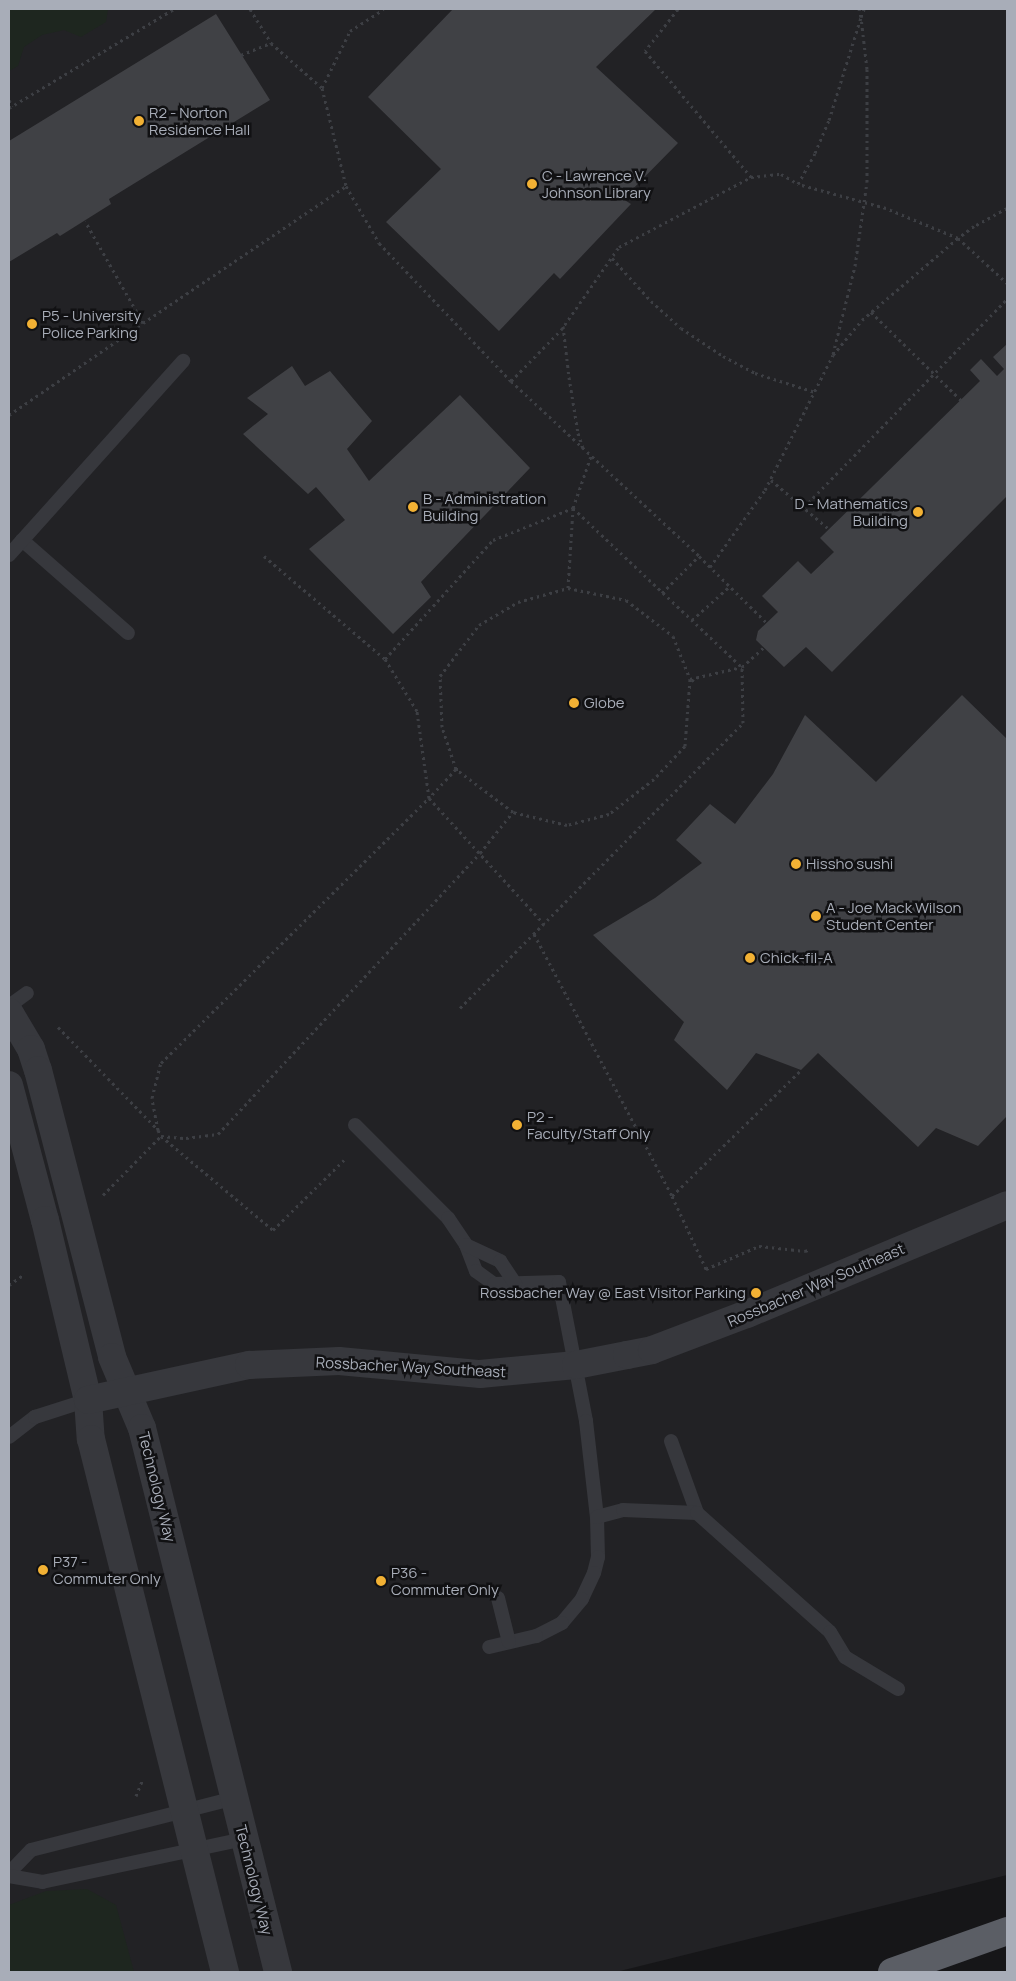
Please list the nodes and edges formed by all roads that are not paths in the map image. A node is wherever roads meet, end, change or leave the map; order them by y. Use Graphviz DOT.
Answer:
graph roads {
  1 [pos="183,361"];
  2 [pos="22,540"];
  3 [pos="9,554"];
  4 [pos="128,633"];
  5 [pos="18,1003"];
  6 [pos="9,1006"];
  7 [pos="9,1085"];
  8 [pos="355,1125"];
  9 [pos="1007,1205"];
  10 [pos="466,1245"];
  11 [pos="515,1283"];
  12 [pos="576,1365"];
  13 [pos="126,1392"];
  14 [pos="88,1400"];
  15 [pos="9,1437"];
  16 [pos="671,1442"];
  17 [pos="697,1513"];
  18 [pos="597,1517"];
  19 [pos="498,1598"];
  20 [pos="509,1642"];
  21 [pos="489,1647"];
  22 [pos="898,1689"];
  23 [pos="235,1798"];
  24 [pos="184,1811"];
  25 [pos="244,1839"];
  26 [pos="195,1850"];
  27 [pos="9,1874"];
  28 [pos="1007,1932"];
  29 [pos="225,1972"];
  30 [pos="278,1972"];
  31 [pos="892,1972"];
  1 -- 2 [label="lane"];
  2 -- 3 [label="lane"];
  2 -- 4 [label="lane"];
  5 -- 6 [label="lane"];
  5 -- 13 [label="street, Technology Way"];
  7 -- 14 [label="street"];
  8 -- 10 [label="lane"];
  9 -- 12 [label="street, Rossbacher Way Southeast"];
  10 -- 11 [label="lane"];
  10 -- 11 [label="lane"];
  11 -- 12 [label="lane"];
  12 -- 13 [label="street, Rossbacher Way Southeast"];
  12 -- 18 [label="lane"];
  13 -- 14 [label="street, Rossbacher Way Southeast"];
  13 -- 23 [label="street, Technology Way"];
  14 -- 15 [label="lane"];
  14 -- 24 [label="street"];
  16 -- 17 [label="lane"];
  17 -- 18 [label="lane"];
  17 -- 22 [label="lane"];
  18 -- 20 [label="lane"];
  19 -- 20 [label="lane"];
  20 -- 21 [label="lane"];
  23 -- 24 [label="lane"];
  23 -- 25 [label="street, Technology Way"];
  24 -- 26 [label="street"];
  24 -- 27 [label="lane"];
  25 -- 26 [label="lane"];
  25 -- 30 [label="street, Technology Way"];
  26 -- 27 [label="lane"];
  26 -- 29 [label="street"];
  28 -- 31 [label="highway"];
}
